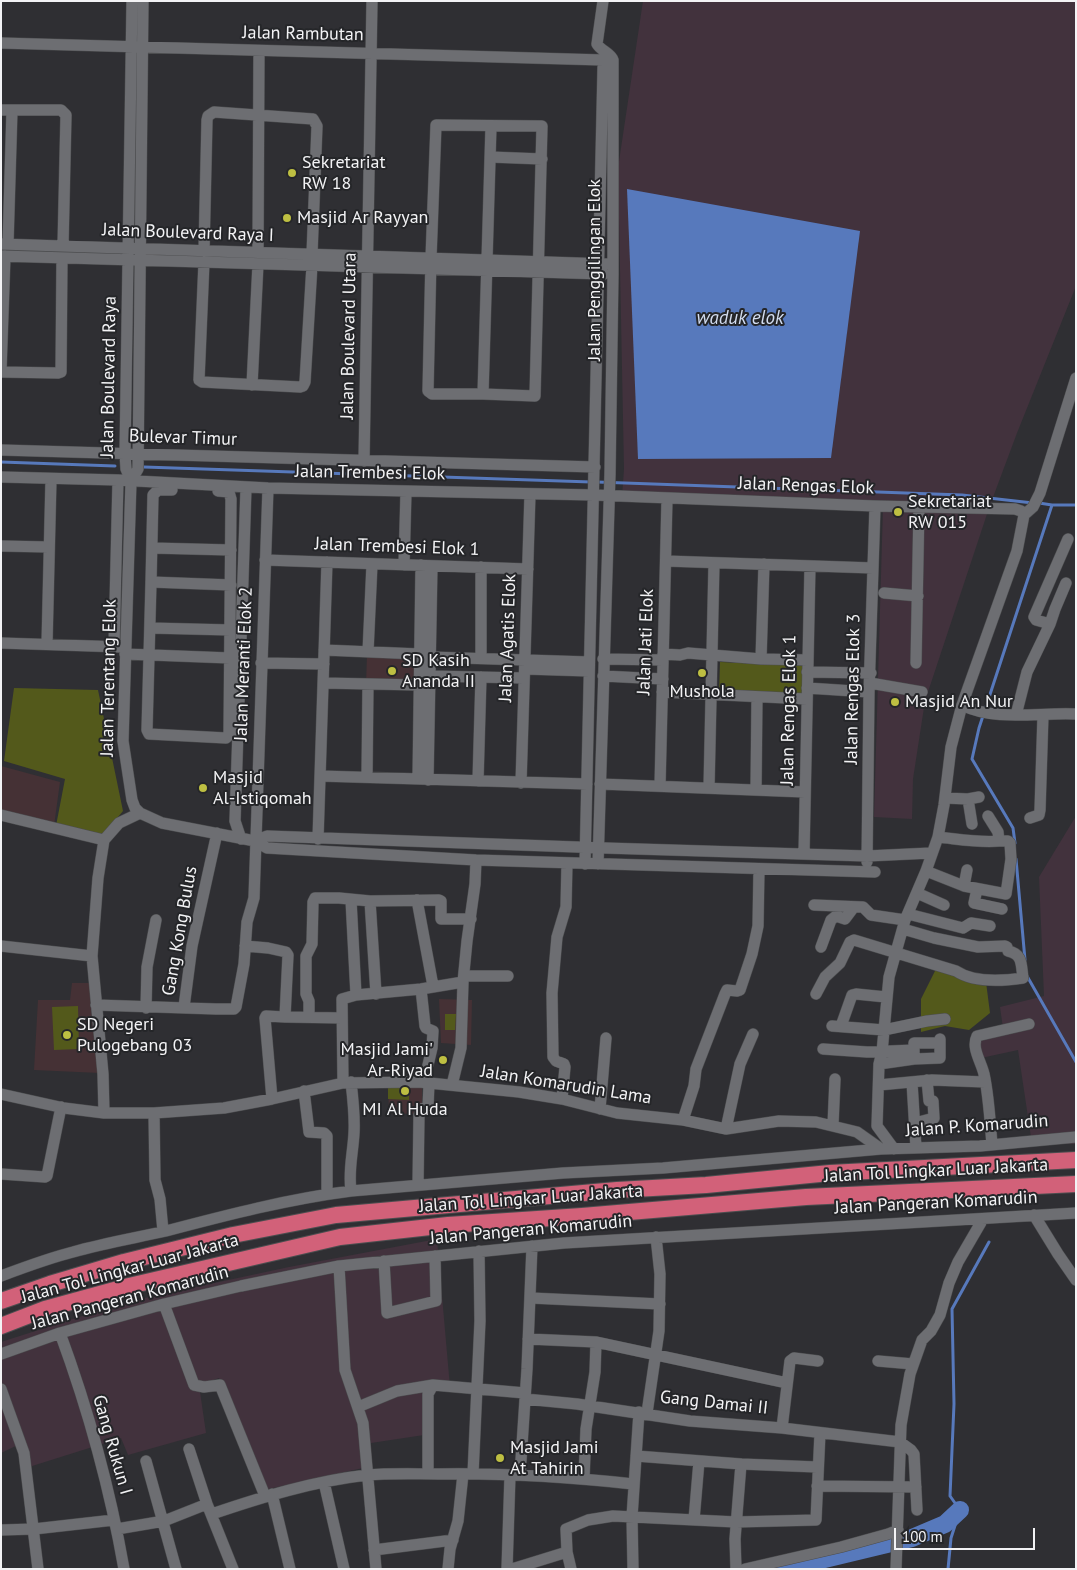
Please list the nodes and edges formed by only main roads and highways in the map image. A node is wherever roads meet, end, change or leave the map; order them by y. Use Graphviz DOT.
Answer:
graph roads {
  1 [pos="1076,1160"];
  2 [pos="1076,1184"];
  3 [pos="1,1301"];
  4 [pos="1,1326"];
  1 -- 3 [label="highway, Jalan Tol Lingkar Luar Jakarta"];
  2 -- 4 [label="highway, Jalan Tol Lingkar Luar Jakarta"];
}
